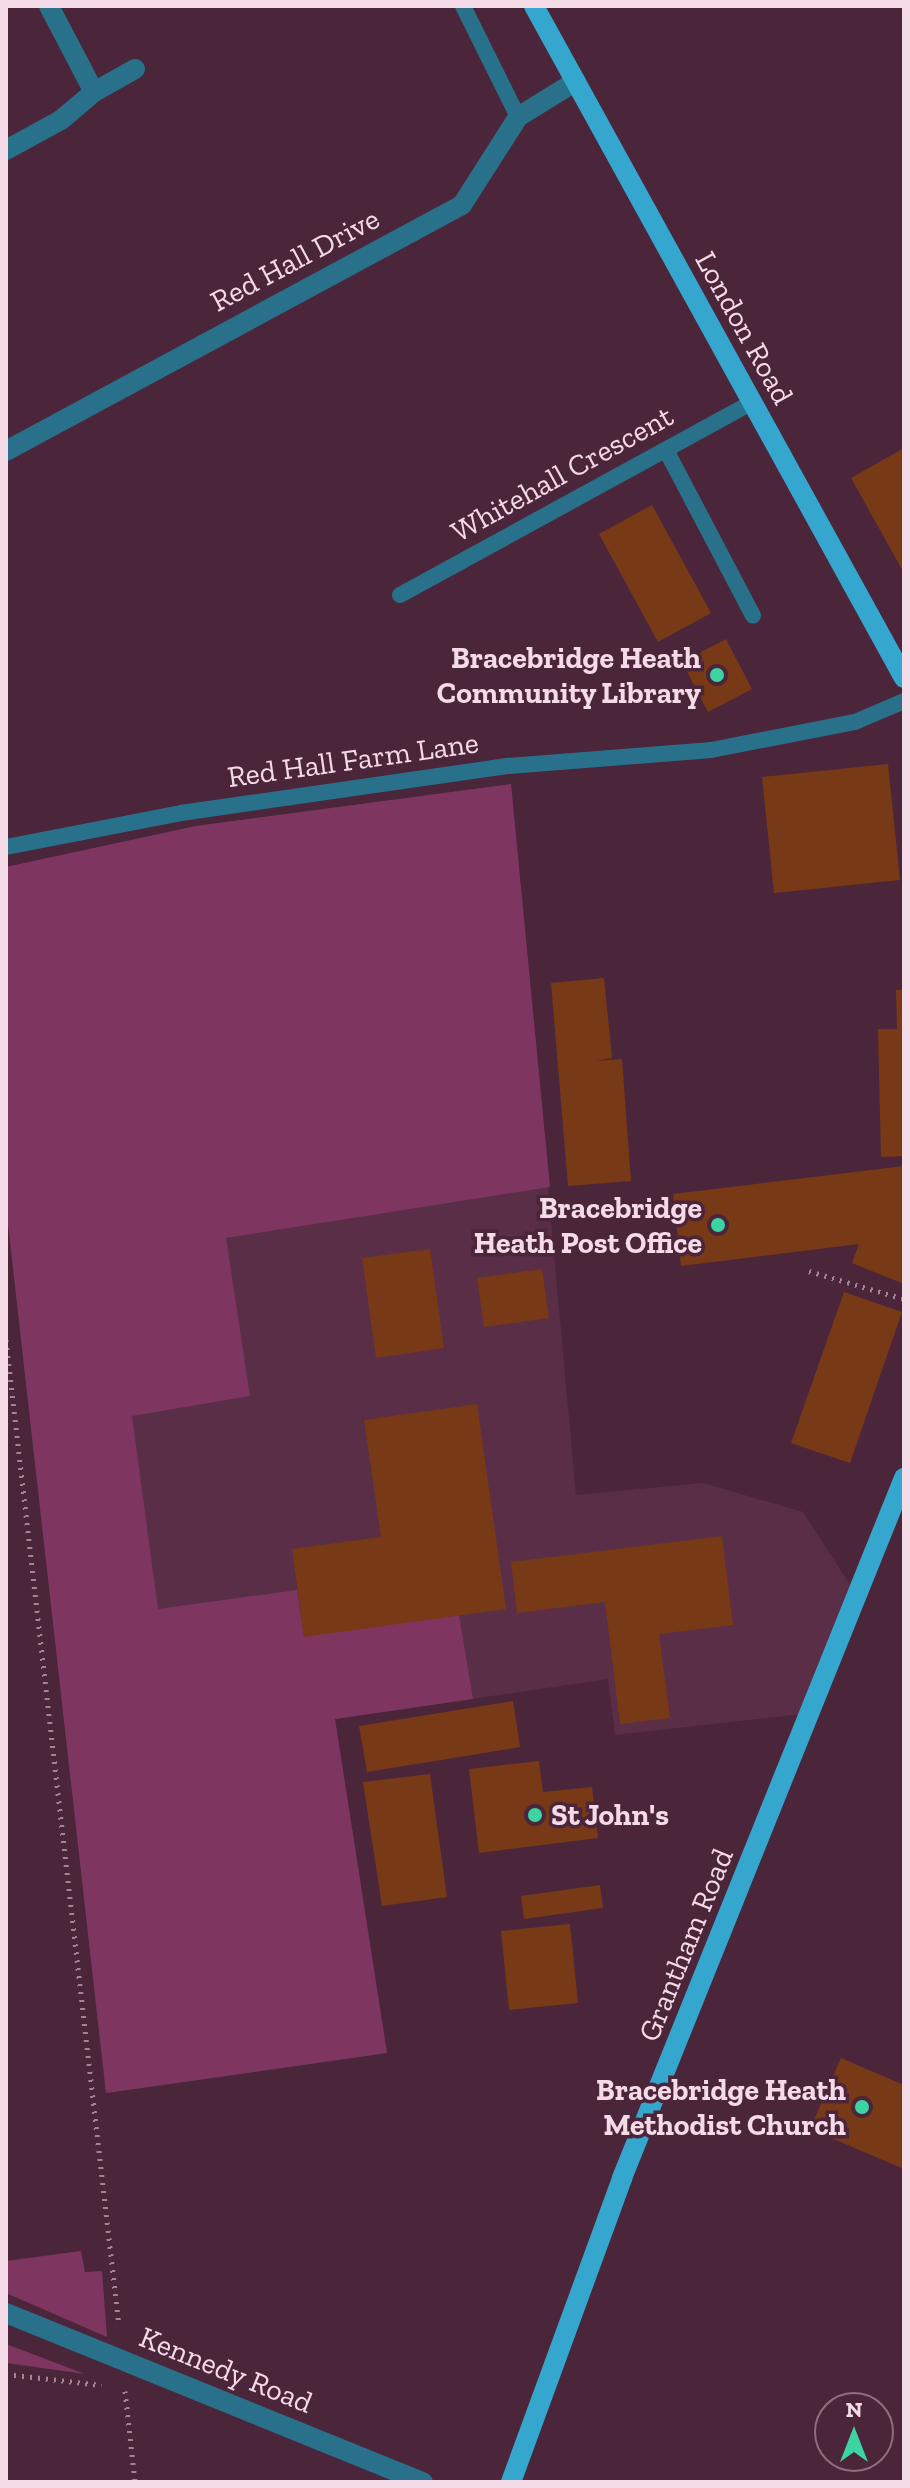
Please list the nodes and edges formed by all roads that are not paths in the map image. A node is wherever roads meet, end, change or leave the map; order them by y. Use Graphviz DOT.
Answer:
graph roads {
  1 [pos="49,6"];
  2 [pos="463,6"];
  3 [pos="534,6"];
  4 [pos="135,69"];
  5 [pos="576,81"];
  6 [pos="94,92"];
  7 [pos="518,117"];
  8 [pos="6,150"];
  9 [pos="751,403"];
  10 [pos="666,450"];
  11 [pos="6,451"];
  12 [pos="400,595"];
  13 [pos="753,616"];
  14 [pos="904,678"];
  15 [pos="904,701"];
  16 [pos="6,847"];
  17 [pos="904,1478"];
  18 [pos="6,2313"];
  19 [pos="423,2482"];
  20 [pos="511,2482"];
  1 -- 6 [label="street"];
  2 -- 7 [label="lane"];
  3 -- 5 [label="main road, London Road"];
  4 -- 6 [label="street"];
  5 -- 7 [label="street, Red Hall Drive"];
  5 -- 9 [label="main road, London Road"];
  6 -- 8 [label="street"];
  7 -- 11 [label="street, Red Hall Drive"];
  9 -- 10 [label="lane, Whitehall Crescent"];
  9 -- 14 [label="main road, London Road"];
  10 -- 12 [label="lane, Whitehall Crescent"];
  10 -- 13 [label="lane"];
  15 -- 16 [label="lane, Red Hall Farm Lane"];
  17 -- 20 [label="main road, Grantham Road"];
  18 -- 19 [label="street, Kennedy Road"];
}
